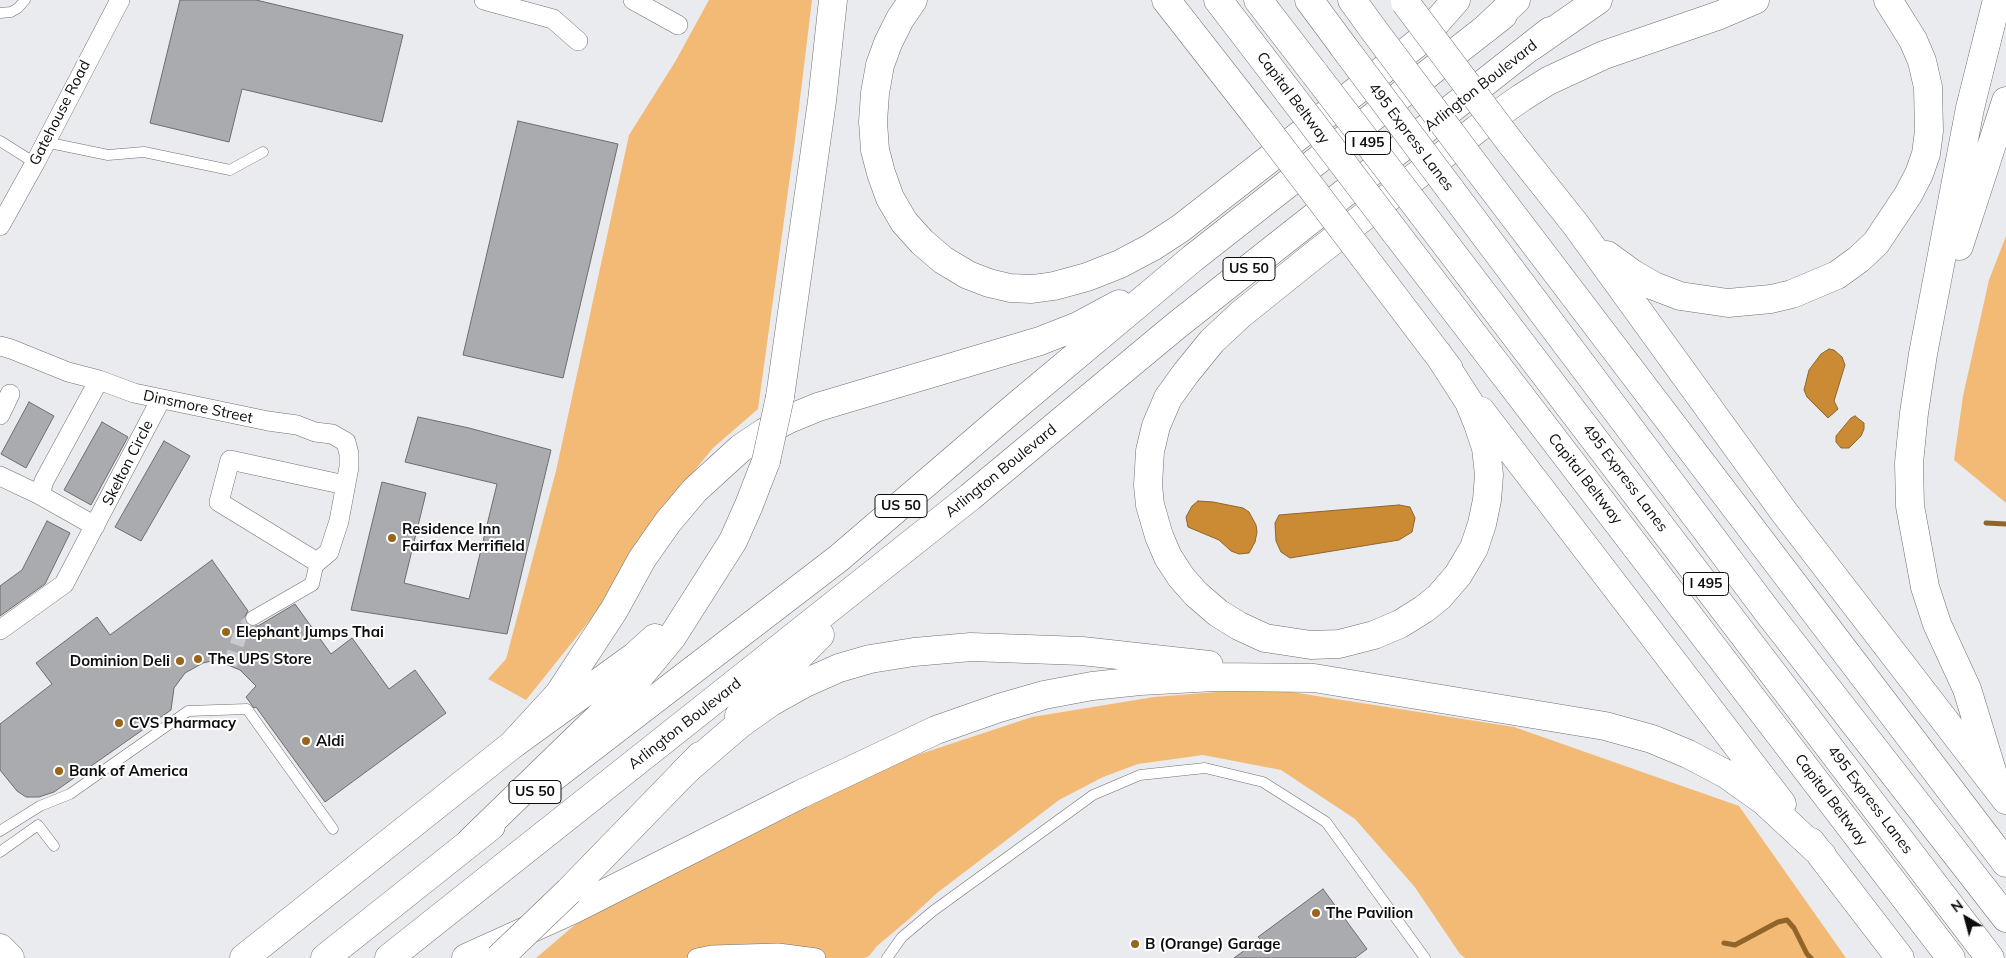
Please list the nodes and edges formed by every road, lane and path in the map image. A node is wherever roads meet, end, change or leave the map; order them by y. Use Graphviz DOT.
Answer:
graph roads {
  1 [pos="25,0"];
  2 [pos="120,0"];
  3 [pos="484,0"];
  4 [pos="632,0"];
  5 [pos="833,0"];
  6 [pos="913,0"];
  7 [pos="1166,0"];
  8 [pos="1218,0"];
  9 [pos="1258,0"];
  10 [pos="1309,0"];
  11 [pos="1352,0"];
  12 [pos="1456,0"];
  13 [pos="1516,0"];
  14 [pos="1522,0"];
  15 [pos="1588,0"];
  16 [pos="1598,0"];
  17 [pos="1755,0"];
  18 [pos="1888,0"];
  19 [pos="1997,0"];
  20 [pos="1404,1"];
  21 [pos="0,13"];
  22 [pos="678,25"];
  23 [pos="1485,29"];
  24 [pos="578,41"];
  25 [pos="1532,46"];
  26 [pos="2006,101"];
  27 [pos="0,141"];
  28 [pos="45,142"];
  29 [pos="263,152"];
  30 [pos="35,163"];
  31 [pos="1576,225"];
  32 [pos="0,226"];
  33 [pos="1193,258"];
  34 [pos="4,344"];
  35 [pos="1438,354"];
  36 [pos="1923,354"];
  37 [pos="99,380"];
  38 [pos="10,394"];
  39 [pos="161,399"];
  40 [pos="0,415"];
  41 [pos="0,476"];
  42 [pos="345,486"];
  43 [pos="40,495"];
  44 [pos="970,496"];
  45 [pos="96,526"];
  46 [pos="317,562"];
  47 [pos="692,603"];
  48 [pos="253,618"];
  49 [pos="0,630"];
  50 [pos="1314,678"];
  51 [pos="512,745"];
  52 [pos="684,772"];
  53 [pos="2002,794"];
  54 [pos="1,827"];
  55 [pos="333,829"];
  56 [pos="471,841"];
  57 [pos="54,846"];
  58 [pos="0,852"];
  59 [pos="1822,855"];
  60 [pos="2006,863"];
  61 [pos="2006,918"];
  62 [pos="0,948"];
  63 [pos="0,954"];
  64 [pos="3,958"];
  65 [pos="10,958"];
  66 [pos="244,958"];
  67 [pos="325,958"];
  68 [pos="389,958"];
  69 [pos="466,958"];
  70 [pos="499,958"];
  71 [pos="697,958"];
  72 [pos="816,958"];
  73 [pos="887,958"];
  74 [pos="1425,958"];
  75 [pos="1900,958"];
  76 [pos="1951,958"];
  77 [pos="1990,958"];
  1 -- 21 [label="lane"];
  2 -- 28 [label="street, Gatehouse Road"];
  3 -- 24 [label="street"];
  4 -- 22 [label="street"];
  5 -- 47 [label="main road, bridge"];
  6 -- 12 [label="main road"];
  7 -- 35 [label="main road, bridge"];
  8 -- 76 [label="main road, Capital Beltway / I 495, bridge"];
  9 -- 77 [label="main road, 495 Express Lanes / I 495, bridge"];
  10 -- 61 [label="main road, 495 Express Lanes / I 495, bridge"];
  11 -- 60 [label="main road, bridge"];
  13 -- 23 [label="main road"];
  14 -- 23 [label="main road, US 50"];
  15 -- 25 [label="main road, Arlington Boulevard / US 50"];
  16 -- 25 [label="main road"];
  17 -- 35 [label="main road"];
  18 -- 31 [label="main road"];
  19 -- 36 [label="main road"];
  20 -- 31 [label="main road, bridge"];
  23 -- 33 [label="main road, US 50"];
  25 -- 44 [label="main road, Arlington Boulevard / US 50"];
  26 -- 36 [label="main road"];
  27 -- 30 [label="lane"];
  28 -- 29 [label="lane"];
  28 -- 30 [label="street, Gatehouse Road"];
  30 -- 32 [label="street, Gatehouse Road"];
  31 -- 53 [label="main road"];
  33 -- 51 [label="main road"];
  33 -- 56 [label="main road, US 50"];
  34 -- 37 [label="street, Dinsmore Street"];
  35 -- 59 [label="main road"];
  36 -- 53 [label="main road"];
  37 -- 39 [label="street, Dinsmore Street"];
  37 -- 43 [label="street"];
  38 -- 40 [label="street"];
  39 -- 42 [label="street, Dinsmore Street"];
  39 -- 45 [label="street, Skelton Circle"];
  41 -- 43 [label="street"];
  42 -- 46 [label="street, Dinsmore Street"];
  42 -- 46 [label="street"];
  43 -- 45 [label="street"];
  44 -- 52 [label="main road"];
  44 -- 68 [label="main road, Arlington Boulevard / US 50"];
  45 -- 49 [label="street, Skelton Circle"];
  46 -- 48 [label="street"];
  47 -- 51 [label="main road"];
  47 -- 56 [label="main road"];
  50 -- 52 [label="main road"];
  50 -- 59 [label="main road"];
  50 -- 69 [label="main road"];
  51 -- 66 [label="main road"];
  52 -- 70 [label="main road, bridge"];
  54 -- 55 [label="lane"];
  56 -- 67 [label="main road, US 50"];
  57 -- 58 [label="lane"];
  59 -- 75 [label="main road"];
  62 -- 65 [label="main road"];
  63 -- 64 [label="main road"];
  71 -- 72 [label="street"];
  73 -- 74 [label="lane"];
}
